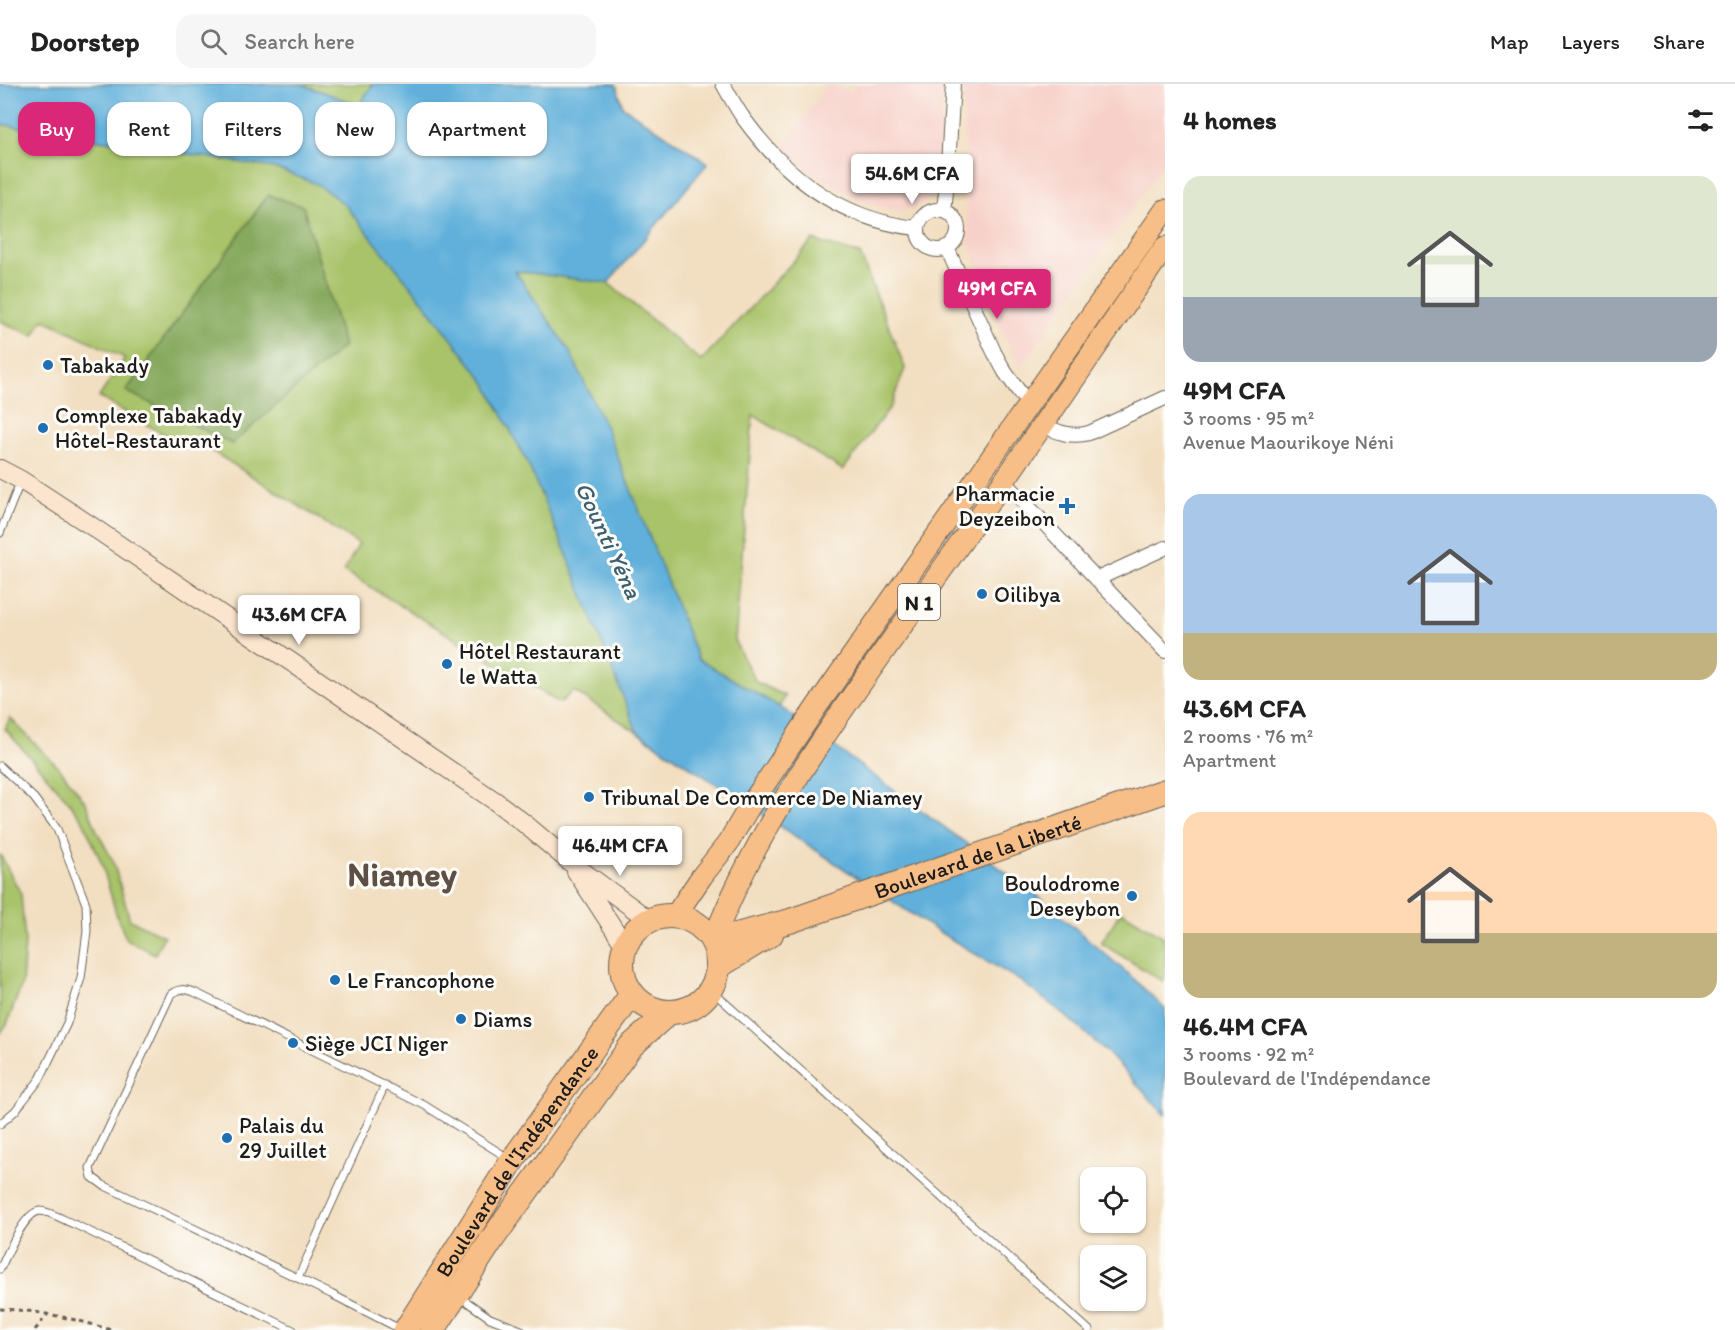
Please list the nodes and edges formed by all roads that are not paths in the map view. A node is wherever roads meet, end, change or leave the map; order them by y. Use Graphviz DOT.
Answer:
graph roads {
  1 [pos="723,84"];
  2 [pos="953,84"];
  3 [pos="1165,210"];
  4 [pos="944,211"];
  5 [pos="918,228"];
  6 [pos="1165,247"];
  7 [pos="947,248"];
  8 [pos="1165,398"];
  9 [pos="1029,404"];
  10 [pos="1042,425"];
  11 [pos="0,469"];
  12 [pos="21,480"];
  13 [pos="1005,482"];
  14 [pos="0,533"];
  15 [pos="1165,548"];
  16 [pos="1097,579"];
  17 [pos="1165,651"];
  18 [pos="0,766"];
  19 [pos="1165,791"];
  20 [pos="570,862"];
  21 [pos="675,916"];
  22 [pos="649,920"];
  23 [pos="790,921"];
  24 [pos="713,941"];
  25 [pos="625,946"];
  26 [pos="719,966"];
  27 [pos="711,990"];
  28 [pos="632,994"];
  29 [pos="668,1013"];
  30 [pos="385,1085"];
  31 [pos="0,1124"];
  32 [pos="512,1161"];
  33 [pos="0,1269"];
  34 [pos="298,1278"];
  35 [pos="457,1295"];
  36 [pos="274,1321"];
  37 [pos="270,1330"];
  38 [pos="292,1330"];
  39 [pos="402,1330"];
  40 [pos="406,1330"];
  41 [pos="433,1330"];
  42 [pos="521,1330"];
  43 [pos="1089,1330"];
  1 -- 5 [label="street"];
  2 -- 4 [label="street"];
  3 -- 9 [label="main road, N 1"];
  4 -- 5 [label="street"];
  4 -- 7 [label="street"];
  5 -- 7 [label="street"];
  6 -- 10 [label="main road"];
  7 -- 9 [label="street"];
  8 -- 10 [label="street"];
  9 -- 21 [label="main road, N 1"];
  10 -- 13 [label="main road"];
  11 -- 12 [label="street"];
  12 -- 14 [label="lane"];
  12 -- 20 [label="street"];
  13 -- 16 [label="street"];
  13 -- 24 [label="main road, N 1"];
  15 -- 16 [label="street"];
  16 -- 17 [label="street"];
  18 -- 31 [label="lane"];
  19 -- 23 [label="highway, Boulevard de la Liberté"];
  20 -- 22 [label="street"];
  20 -- 25 [label="street"];
  21 -- 22 [label="highway"];
  21 -- 24 [label="highway"];
  22 -- 25 [label="highway"];
  23 -- 24 [label="highway, Boulevard de la Liberté"];
  23 -- 26 [label="highway, Boulevard de la Liberté"];
  24 -- 26 [label="highway"];
  25 -- 28 [label="highway"];
  26 -- 27 [label="highway"];
  27 -- 29 [label="highway"];
  27 -- 43 [label="lane"];
  28 -- 29 [label="highway"];
  28 -- 32 [label="highway, Boulevard de l'Indépendance"];
  29 -- 35 [label="highway, Boulevard de l'Indépendance"];
  30 -- 32 [label="lane"];
  30 -- 34 [label="lane"];
  30 -- 34 [label="lane"];
  32 -- 40 [label="highway, Boulevard de l'Indépendance"];
  33 -- 36 [label="lane"];
  34 -- 39 [label="lane"];
  35 -- 41 [label="highway, Boulevard de l'Indépendance"];
  35 -- 42 [label="lane"];
  36 -- 37 [label="lane"];
  36 -- 38 [label="lane"];
}
